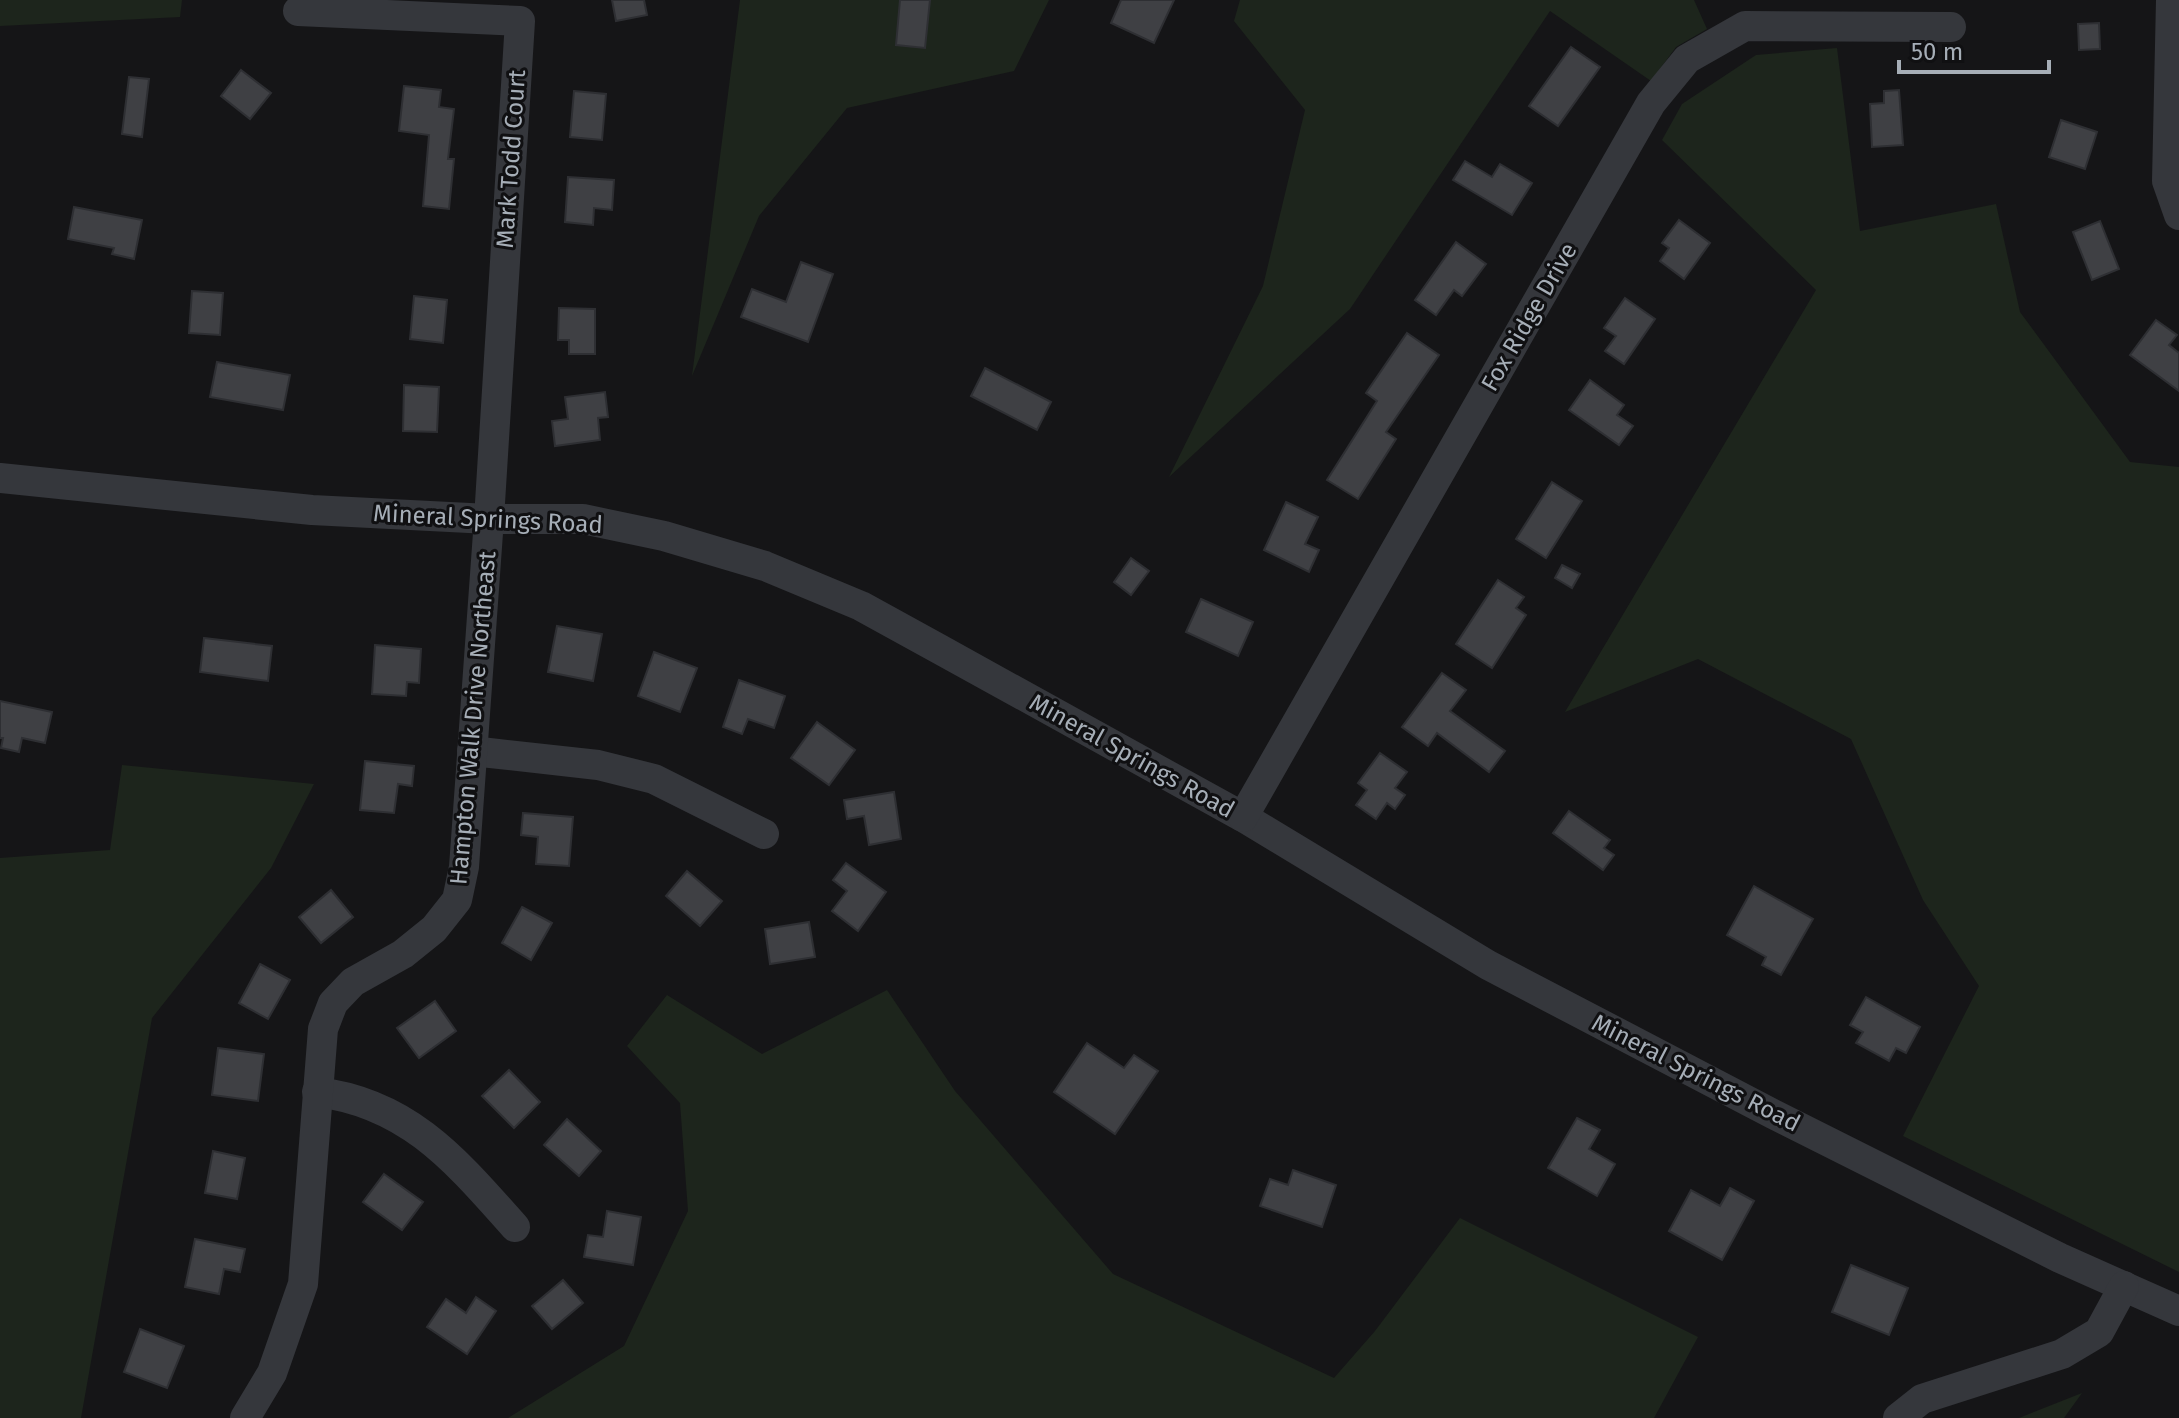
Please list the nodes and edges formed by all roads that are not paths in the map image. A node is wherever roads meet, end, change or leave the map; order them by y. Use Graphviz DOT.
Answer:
graph roads {
  1 [pos="2171,0"];
  2 [pos="298,11"];
  3 [pos="1951,27"];
  4 [pos="2179,215"];
  5 [pos="0,478"];
  6 [pos="489,519"];
  7 [pos="472,751"];
  8 [pos="1243,817"];
  9 [pos="764,834"];
  10 [pos="317,1092"];
  11 [pos="515,1227"];
  12 [pos="2124,1286"];
  13 [pos="2179,1311"];
  14 [pos="245,1418"];
  15 [pos="1898,1418"];
  1 -- 4 [label="street"];
  2 -- 6 [label="street, Mark Todd Court"];
  3 -- 8 [label="street, Fox Ridge Drive"];
  5 -- 6 [label="street, Mineral Springs Road"];
  6 -- 7 [label="street, Hampton Walk Drive Northeast"];
  6 -- 8 [label="street, Mineral Springs Road"];
  7 -- 9 [label="street"];
  7 -- 10 [label="street, Hampton Walk Drive Northeast"];
  8 -- 12 [label="street, Mineral Springs Road"];
  10 -- 11 [label="street"];
  10 -- 14 [label="street, Hampton Walk Drive Northeast"];
  12 -- 13 [label="street, Mineral Springs Road"];
  12 -- 15 [label="street"];
}
